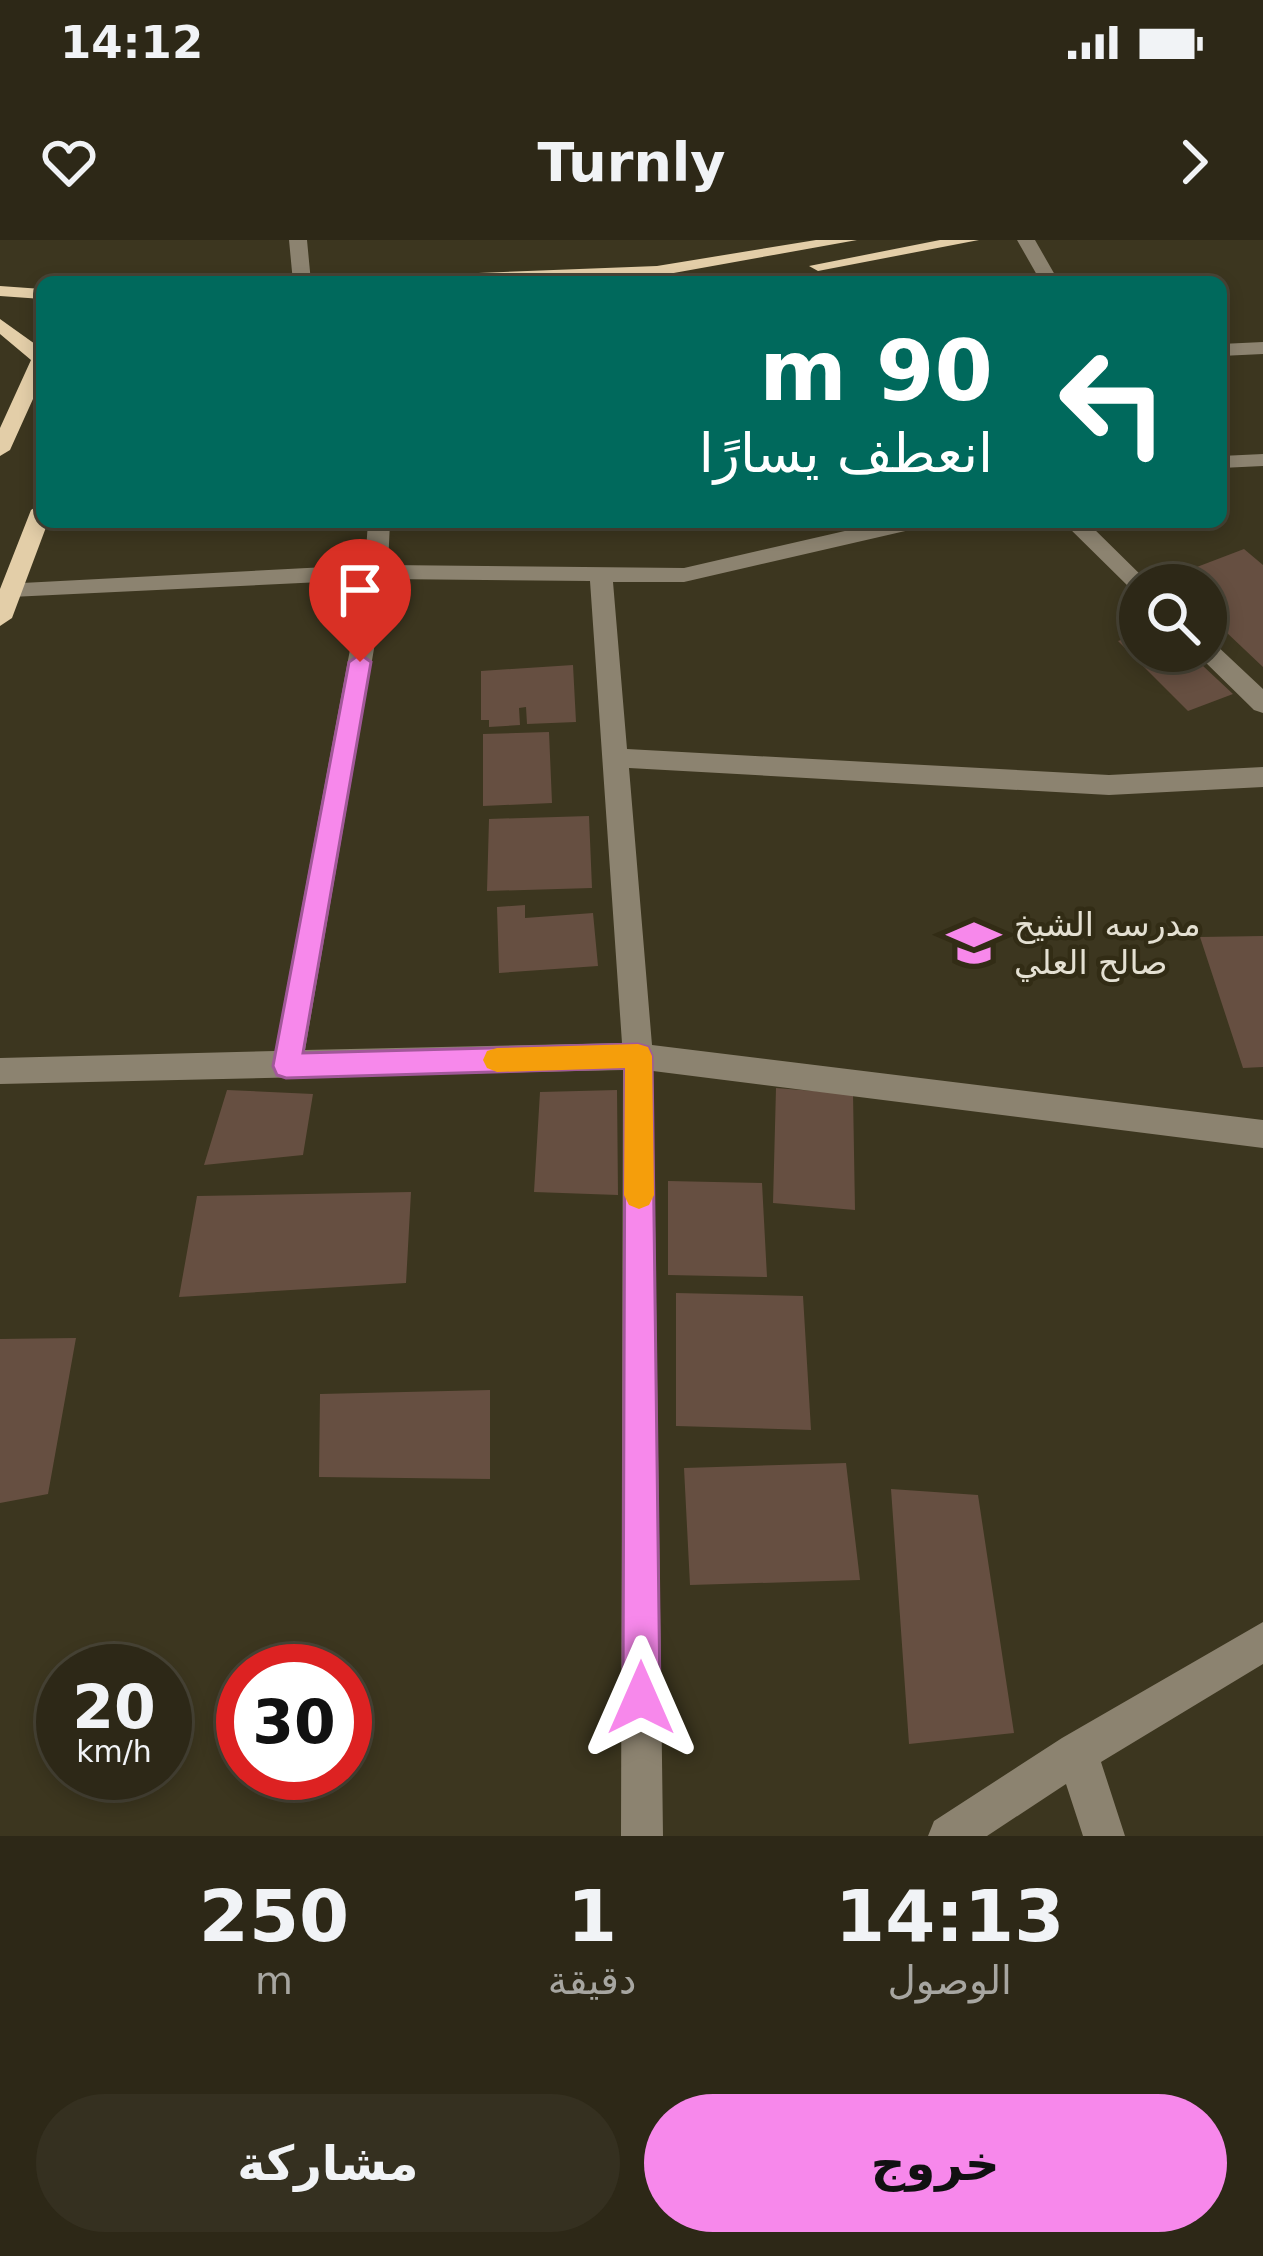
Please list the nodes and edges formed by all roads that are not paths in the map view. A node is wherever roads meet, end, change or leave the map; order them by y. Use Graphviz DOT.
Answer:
graph roads {
  1 [pos="298,240"];
  2 [pos="848,240"];
  3 [pos="970,240"];
  4 [pos="1026,240"];
  5 [pos="790,271"];
  6 [pos="301,276"];
  7 [pos="530,276"];
  8 [pos="1047,276"];
  9 [pos="0,289"];
  10 [pos="36,290"];
  11 [pos="36,309"];
  12 [pos="0,310"];
  13 [pos="0,325"];
  14 [pos="1263,348"];
  15 [pos="1227,350"];
  16 [pos="36,352"];
  17 [pos="36,369"];
  18 [pos="3,437"];
  19 [pos="1263,460"];
  20 [pos="1227,462"];
  21 [pos="36,525"];
  22 [pos="379,528"];
  23 [pos="888,528"];
  24 [pos="1080,528"];
  25 [pos="1119,565"];
  26 [pos="376,572"];
  27 [pos="601,573"];
  28 [pos="11,589"];
  29 [pos="0,618"];
  30 [pos="1227,669"];
  31 [pos="1263,704"];
  32 [pos="619,758"];
  33 [pos="1263,777"];
  34 [pos="638,1056"];
  35 [pos="286,1066"];
  36 [pos="0,1071"];
  37 [pos="1263,1134"];
  38 [pos="1263,1642"];
  39 [pos="1077,1753"];
  40 [pos="642,1836"];
  41 [pos="949,1836"];
  42 [pos="1104,1836"];
  1 -- 6 [label="street"];
  2 -- 7 [label="main road"];
  3 -- 5 [label="main road"];
  4 -- 8 [label="street"];
  9 -- 10 [label="main road"];
  11 -- 12 [label="main road"];
  13 -- 16 [label="main road"];
  14 -- 15 [label="street"];
  17 -- 18 [label="main road"];
  19 -- 20 [label="street"];
  21 -- 28 [label="main road"];
  22 -- 26 [label="street"];
  23 -- 27 [label="street"];
  24 -- 25 [label="street"];
  26 -- 27 [label="street"];
  26 -- 28 [label="street"];
  26 -- 35 [label="street"];
  27 -- 32 [label="street"];
  28 -- 29 [label="main road"];
  30 -- 31 [label="street"];
  32 -- 33 [label="street"];
  32 -- 34 [label="street"];
  34 -- 35 [label="street"];
  34 -- 37 [label="street"];
  34 -- 40 [label="street"];
  35 -- 36 [label="street"];
  38 -- 39 [label="street"];
  39 -- 41 [label="street"];
  39 -- 42 [label="street"];
}
